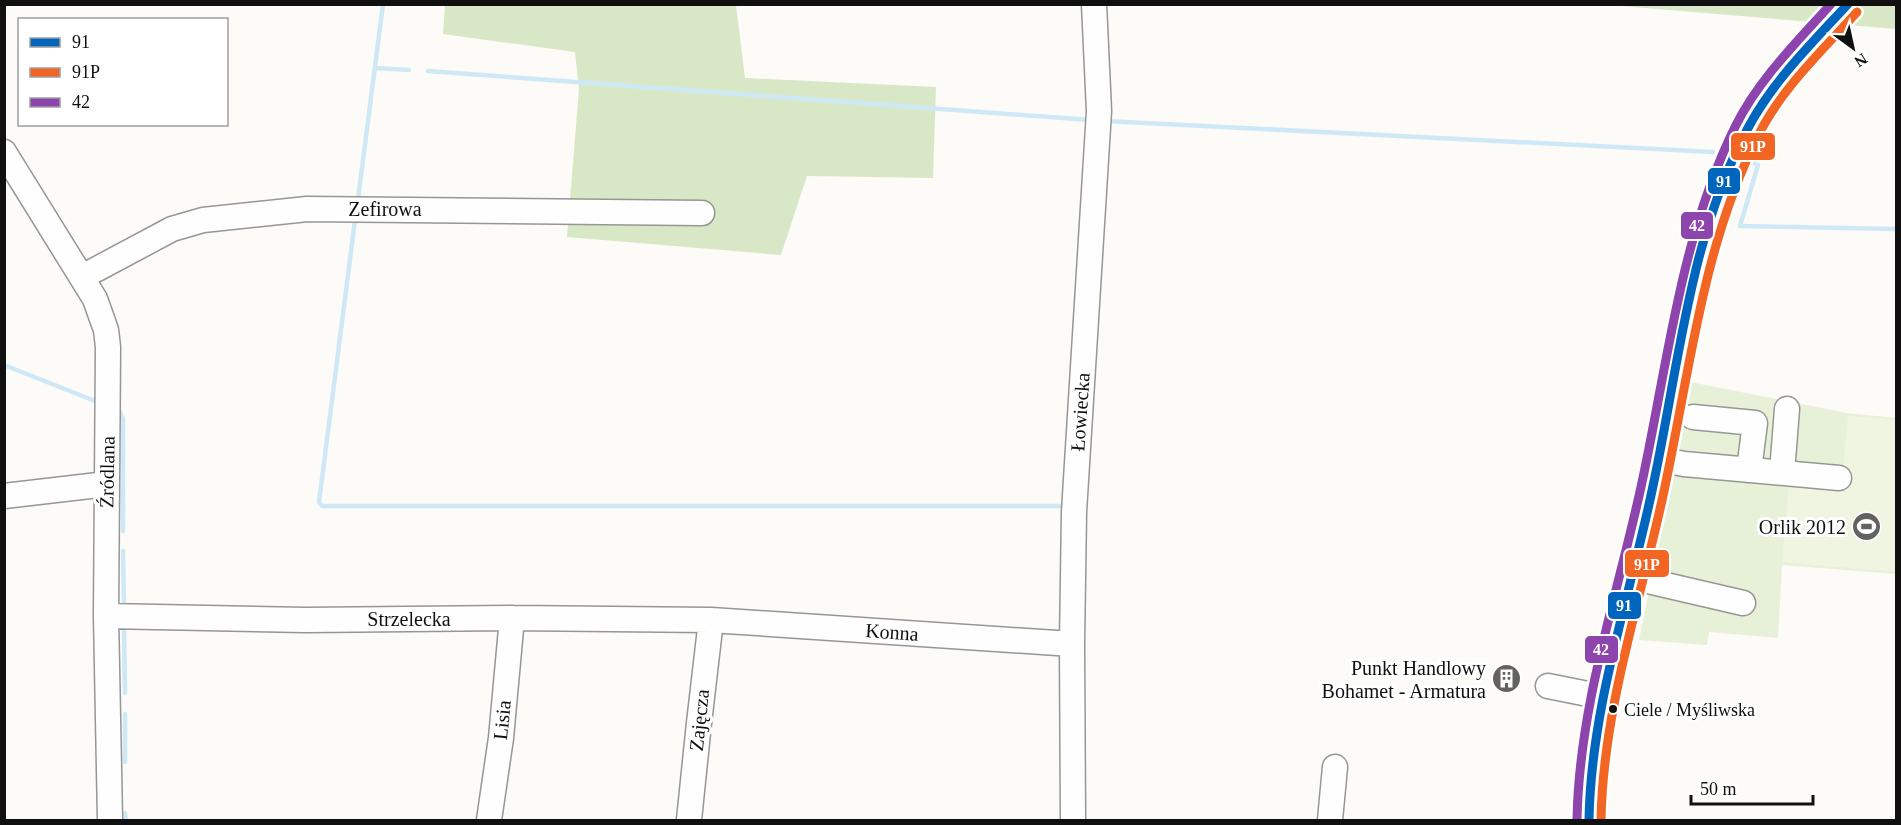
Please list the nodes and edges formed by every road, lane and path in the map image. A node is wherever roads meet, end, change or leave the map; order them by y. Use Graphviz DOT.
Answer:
graph roads {
  1 [pos="1094,4"];
  2 [pos="1848,4"];
  3 [pos="4,152"];
  4 [pos="702,213"];
  5 [pos="82,277"];
  6 [pos="1786,409"];
  7 [pos="1694,417"];
  8 [pos="1659,459"];
  9 [pos="1749,470"];
  10 [pos="1782,472"];
  11 [pos="1839,478"];
  12 [pos="107,483"];
  13 [pos="4,496"];
  14 [pos="1631,577"];
  15 [pos="1743,603"];
  16 [pos="106,616"];
  17 [pos="512,618"];
  18 [pos="711,620"];
  19 [pos="1072,644"];
  20 [pos="1548,686"];
  21 [pos="1604,697"];
  22 [pos="1335,767"];
  23 [pos="110,820"];
  24 [pos="489,820"];
  25 [pos="689,820"];
  26 [pos="1074,820"];
  27 [pos="1330,820"];
  28 [pos="1589,820"];
  1 -- 19 [label="street, Łowiecka"];
  2 -- 8 [label="street"];
  3 -- 5 [label="street, Źródlana"];
  4 -- 5 [label="street, Zefirowa"];
  5 -- 12 [label="street, Źródlana"];
  6 -- 10 [label="street"];
  7 -- 9 [label="street"];
  8 -- 9 [label="street"];
  8 -- 14 [label="street"];
  9 -- 10 [label="street"];
  10 -- 11 [label="street"];
  12 -- 13 [label="street"];
  12 -- 16 [label="street, Źródlana"];
  14 -- 15 [label="street"];
  14 -- 21 [label="street"];
  16 -- 17 [label="street, Strzelecka"];
  16 -- 23 [label="street, Źródlana"];
  17 -- 18 [label="street, Strzelecka"];
  17 -- 24 [label="street, Lisia"];
  18 -- 19 [label="street, Konna"];
  18 -- 25 [label="street, Zajęcza"];
  19 -- 26 [label="street, Łowiecka"];
  20 -- 21 [label="street"];
  21 -- 28 [label="street"];
  22 -- 27 [label="street"];
}
